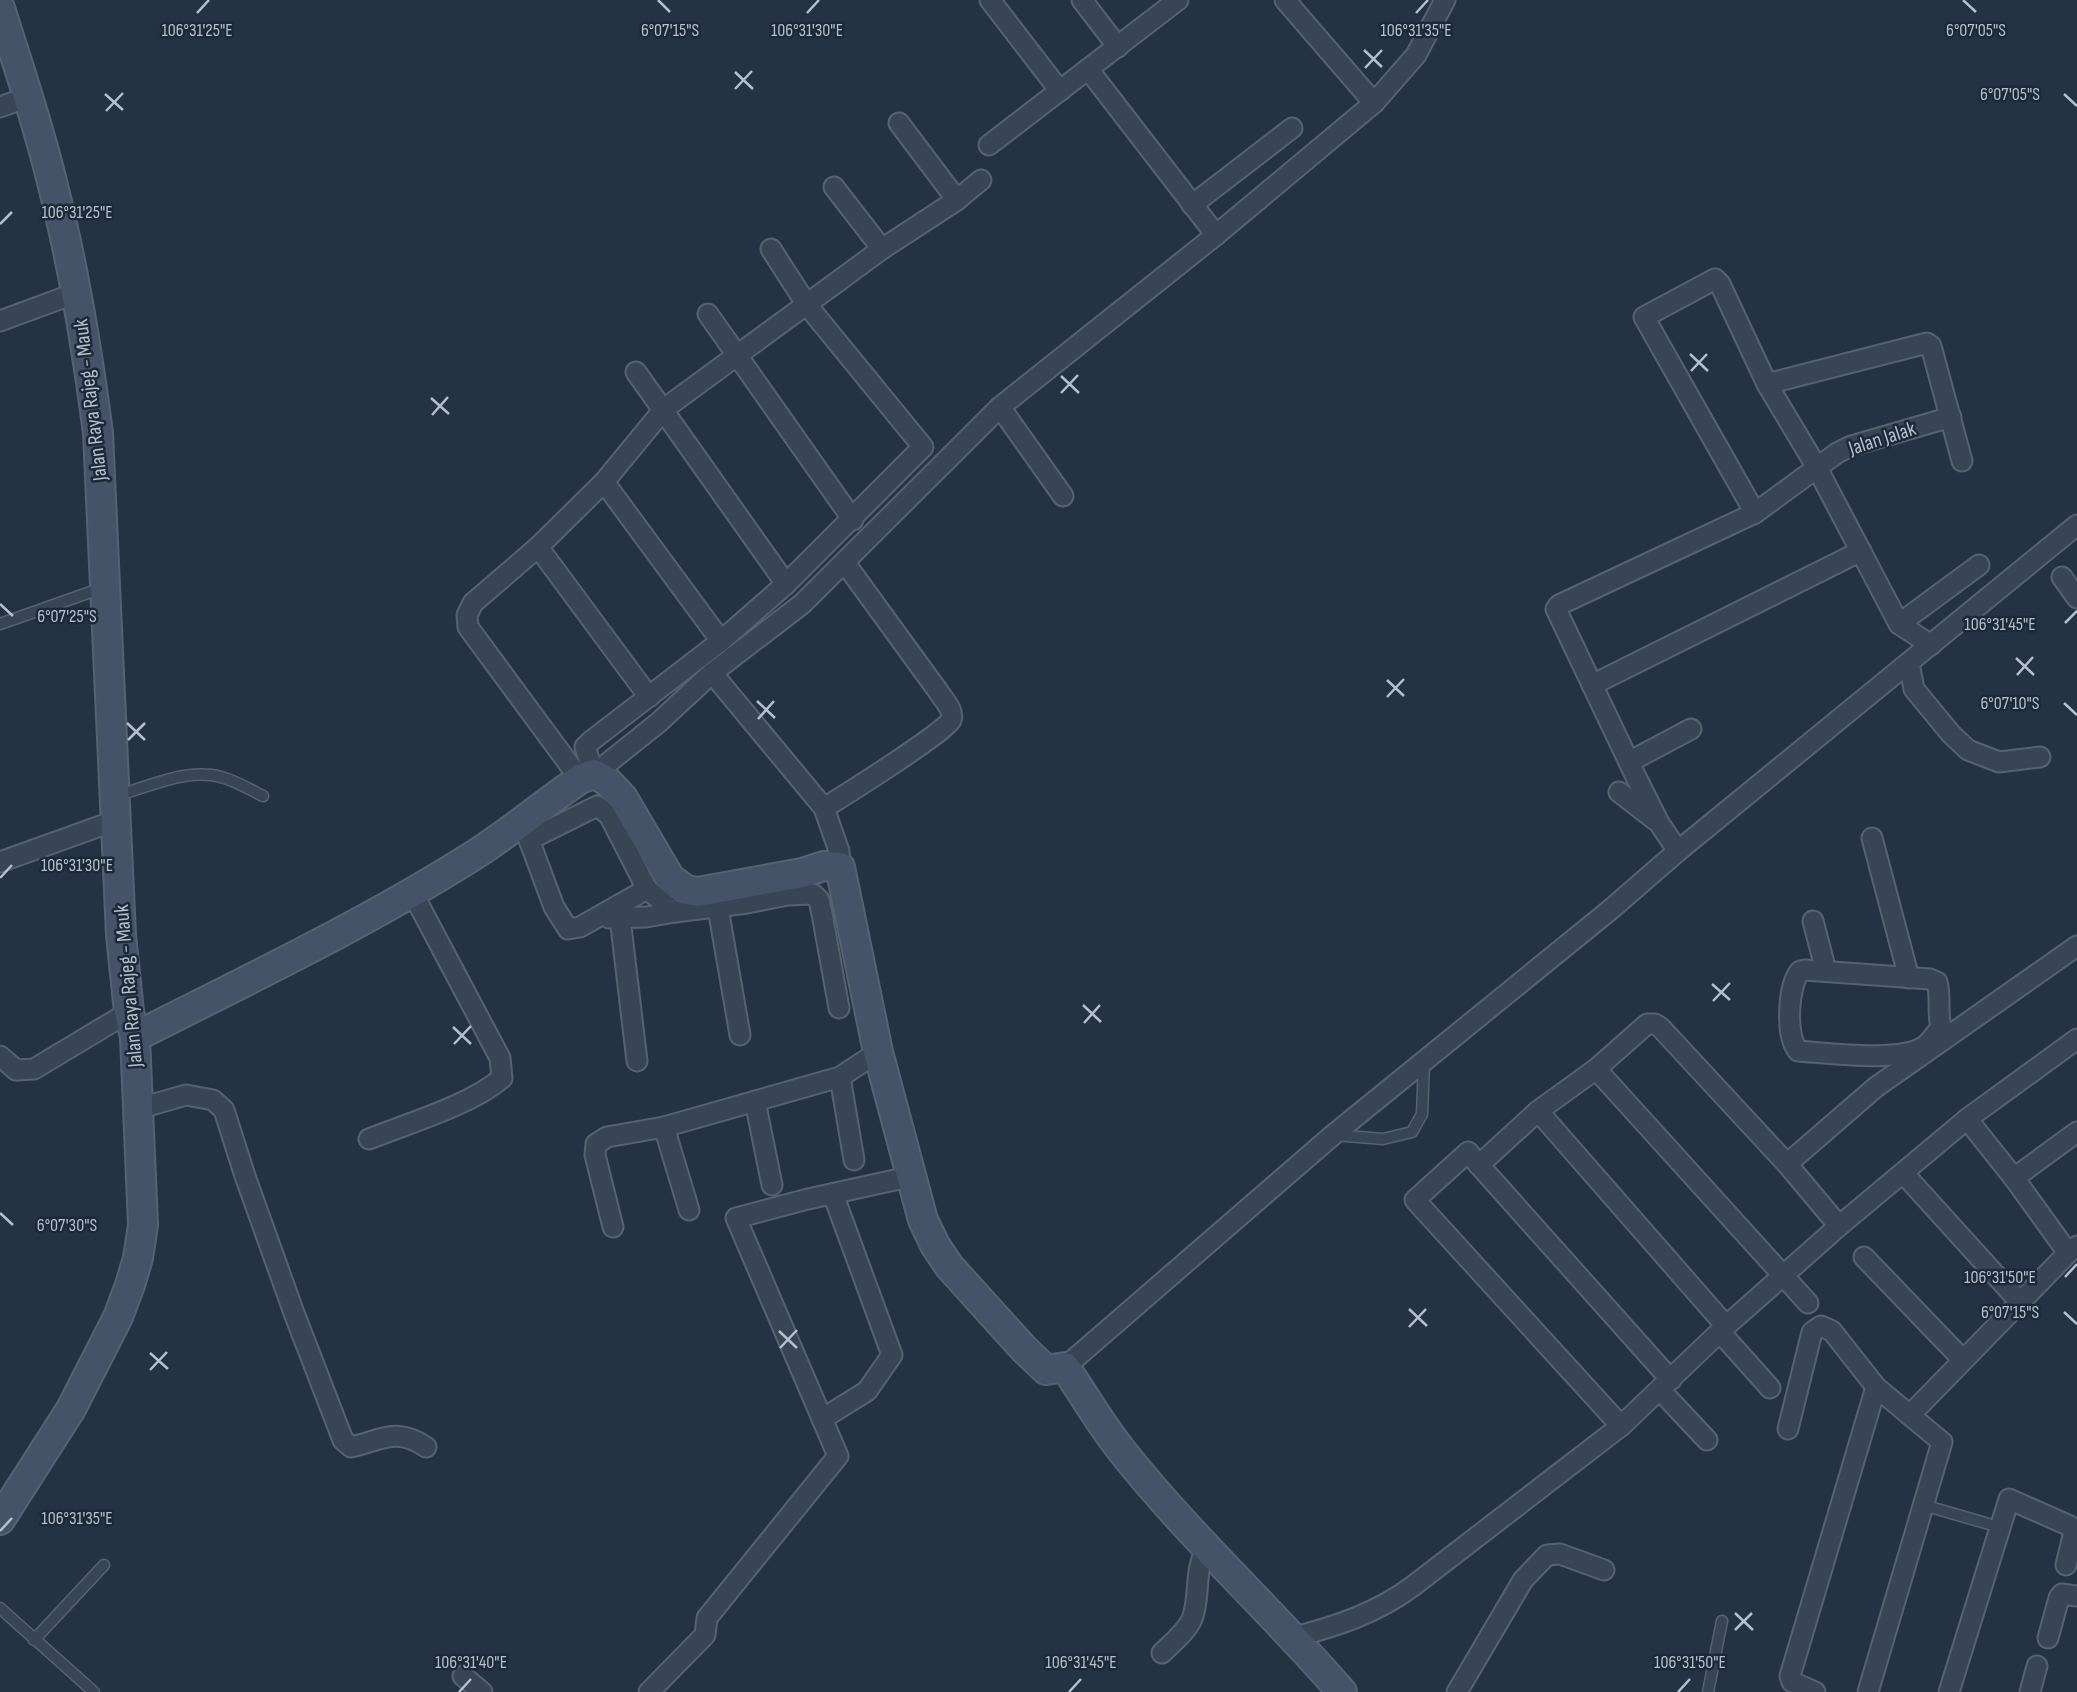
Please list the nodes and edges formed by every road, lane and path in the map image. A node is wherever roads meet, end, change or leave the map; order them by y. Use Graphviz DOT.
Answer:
graph roads {
  1 [pos="990,0"];
  2 [pos="1082,0"];
  3 [pos="1178,0"];
  4 [pos="1285,0"];
  5 [pos="1445,0"];
  6 [pos="0,8"];
  7 [pos="1118,47"];
  8 [pos="1088,69"];
  9 [pos="1060,91"];
  10 [pos="28,97"];
  11 [pos="1374,103"];
  12 [pos="0,107"];
  13 [pos="899,123"];
  14 [pos="1292,128"];
  15 [pos="989,145"];
  16 [pos="981,180"];
  17 [pos="834,187"];
  18 [pos="957,200"];
  19 [pos="1192,205"];
  20 [pos="1216,235"];
  21 [pos="771,249"];
  22 [pos="883,249"];
  23 [pos="76,293"];
  24 [pos="807,305"];
  25 [pos="708,314"];
  26 [pos="0,321"];
  27 [pos="736,356"];
  28 [pos="636,372"];
  29 [pos="1767,384"];
  30 [pos="1000,407"];
  31 [pos="664,410"];
  32 [pos="1951,417"];
  33 [pos="1962,461"];
  34 [pos="1816,466"];
  35 [pos="604,482"];
  36 [pos="1063,496"];
  37 [pos="1755,513"];
  38 [pos="853,520"];
  39 [pos="2077,525"];
  40 [pos="538,547"];
  41 [pos="1861,551"];
  42 [pos="845,563"];
  43 [pos="1979,565"];
  44 [pos="2062,577"];
  45 [pos="786,584"];
  46 [pos="106,587"];
  47 [pos="2077,597"];
  48 [pos="0,624"];
  49 [pos="1899,624"];
  50 [pos="721,640"];
  51 [pos="1931,645"];
  52 [pos="1909,663"];
  53 [pos="712,673"];
  54 [pos="1592,685"];
  55 [pos="649,696"];
  56 [pos="1691,729"];
  57 [pos="2040,757"];
  58 [pos="1629,762"];
  59 [pos="587,776"];
  60 [pos="1619,792"];
  61 [pos="263,796"];
  62 [pos="116,808"];
  63 [pos="824,808"];
  64 [pos="1659,823"];
  65 [pos="525,830"];
  66 [pos="1872,838"];
  67 [pos="1678,851"];
  68 [pos="0,862"];
  69 [pos="840,867"];
  70 [pos="647,890"];
  71 [pos="412,892"];
  72 [pos="718,908"];
  73 [pos="675,912"];
  74 [pos="597,917"];
  75 [pos="620,918"];
  76 [pos="1813,921"];
  77 [pos="2077,946"];
  78 [pos="1826,971"];
  79 [pos="1909,978"];
  80 [pos="839,1008"];
  81 [pos="132,1025"];
  82 [pos="1943,1032"];
  83 [pos="740,1035"];
  84 [pos="2077,1039"];
  85 [pos="878,1052"];
  86 [pos="0,1056"];
  87 [pos="637,1061"];
  88 [pos="1424,1062"];
  89 [pos="1596,1069"];
  90 [pos="840,1077"];
  91 [pos="755,1101"];
  92 [pos="137,1108"];
  93 [pos="1538,1111"];
  94 [pos="1967,1119"];
  95 [pos="664,1127"];
  96 [pos="2077,1132"];
  97 [pos="1333,1135"];
  98 [pos="369,1139"];
  99 [pos="854,1160"];
  100 [pos="1787,1164"];
  101 [pos="1479,1165"];
  102 [pos="1904,1174"];
  103 [pos="913,1176"];
  104 [pos="2014,1178"];
  105 [pos="772,1185"];
  106 [pos="833,1194"];
  107 [pos="689,1210"];
  108 [pos="1839,1226"];
  109 [pos="612,1227"];
  110 [pos="2072,1249"];
  111 [pos="1864,1257"];
  112 [pos="1783,1277"];
  113 [pos="2020,1302"];
  114 [pos="1808,1303"];
  115 [pos="1723,1329"];
  116 [pos="1963,1360"];
  117 [pos="1056,1368"];
  118 [pos="1666,1385"];
  119 [pos="1876,1387"];
  120 [pos="1770,1388"];
  121 [pos="1910,1415"];
  122 [pos="822,1419"];
  123 [pos="1621,1426"];
  124 [pos="1788,1429"];
  125 [pos="1707,1440"];
  126 [pos="426,1447"];
  127 [pos="1923,1505"];
  128 [pos="0,1520"];
  129 [pos="1989,1524"];
  130 [pos="1207,1549"];
  131 [pos="2066,1565"];
  132 [pos="104,1566"];
  133 [pos="1604,1570"];
  134 [pos="2077,1595"];
  135 [pos="0,1608"];
  136 [pos="1722,1621"];
  137 [pos="1295,1637"];
  138 [pos="2048,1638"];
  139 [pos="34,1640"];
  140 [pos="1162,1653"];
  141 [pos="2037,1666"];
  142 [pos="463,1676"];
  143 [pos="94,1692"];
  144 [pos="482,1692"];
  145 [pos="649,1692"];
  146 [pos="1342,1692"];
  147 [pos="1457,1692"];
  148 [pos="1708,1692"];
  149 [pos="1815,1692"];
  150 [pos="1868,1692"];
  151 [pos="1949,1692"];
  152 [pos="2029,1692"];
  1 -- 9 [label="street"];
  2 -- 7 [label="street"];
  3 -- 7 [label="street"];
  4 -- 11 [label="street"];
  5 -- 11 [label="street"];
  6 -- 10 [label="street, Jalan Raya Rajeg - Mauk"];
  7 -- 8 [label="street"];
  8 -- 9 [label="street"];
  8 -- 19 [label="street"];
  9 -- 15 [label="street"];
  10 -- 12 [label="street"];
  10 -- 23 [label="street, Jalan Raya Rajeg - Mauk"];
  11 -- 20 [label="street"];
  13 -- 18 [label="street"];
  14 -- 19 [label="street"];
  16 -- 18 [label="street"];
  17 -- 22 [label="street"];
  18 -- 22 [label="street"];
  19 -- 20 [label="street"];
  20 -- 30 [label="street"];
  21 -- 24 [label="street"];
  22 -- 24 [label="street"];
  23 -- 26 [label="street"];
  23 -- 46 [label="street, Jalan Raya Rajeg - Mauk"];
  24 -- 27 [label="street"];
  24 -- 38 [label="street"];
  25 -- 27 [label="street"];
  27 -- 31 [label="street"];
  27 -- 38 [label="street"];
  28 -- 31 [label="street"];
  29 -- 32 [label="street"];
  29 -- 34 [label="street"];
  29 -- 37 [label="street"];
  30 -- 36 [label="street"];
  30 -- 42 [label="street"];
  31 -- 35 [label="street"];
  31 -- 45 [label="street"];
  32 -- 33 [label="street"];
  32 -- 34 [label="street, Jalan Jalak"];
  34 -- 37 [label="street, Jalan Jalak"];
  34 -- 41 [label="street"];
  35 -- 40 [label="street"];
  35 -- 50 [label="street"];
  37 -- 54 [label="street, Jalan Jalak"];
  38 -- 45 [label="street"];
  39 -- 51 [label="street"];
  40 -- 55 [label="street"];
  40 -- 59 [label="street"];
  41 -- 49 [label="street"];
  41 -- 54 [label="street"];
  42 -- 53 [label="street"];
  42 -- 63 [label="street"];
  43 -- 49 [label="street"];
  44 -- 47 [label="street"];
  45 -- 50 [label="street"];
  46 -- 48 [label="lane"];
  46 -- 62 [label="street, Jalan Raya Rajeg - Mauk"];
  49 -- 51 [label="street"];
  50 -- 55 [label="street"];
  51 -- 52 [label="street"];
  52 -- 57 [label="street"];
  52 -- 67 [label="street"];
  53 -- 59 [label="street"];
  53 -- 63 [label="street"];
  54 -- 58 [label="street"];
  55 -- 59 [label="street"];
  56 -- 58 [label="street"];
  58 -- 64 [label="street"];
  59 -- 65 [label="street"];
  59 -- 69 [label="street"];
  60 -- 64 [label="street"];
  61 -- 62 [label="lane"];
  62 -- 68 [label="street"];
  62 -- 81 [label="street, Jalan Raya Rajeg - Mauk"];
  63 -- 69 [label="street"];
  64 -- 67 [label="street"];
  65 -- 70 [label="street"];
  65 -- 71 [label="street"];
  65 -- 74 [label="street"];
  66 -- 79 [label="street"];
  67 -- 88 [label="street"];
  69 -- 85 [label="street"];
  70 -- 73 [label="street"];
  70 -- 74 [label="street"];
  71 -- 81 [label="street"];
  71 -- 98 [label="street"];
  72 -- 73 [label="street"];
  72 -- 80 [label="street"];
  72 -- 83 [label="street"];
  73 -- 75 [label="street"];
  74 -- 75 [label="street"];
  75 -- 87 [label="street"];
  76 -- 78 [label="street"];
  77 -- 82 [label="street"];
  78 -- 79 [label="street"];
  78 -- 82 [label="street"];
  79 -- 82 [label="street"];
  81 -- 86 [label="street"];
  81 -- 92 [label="street, Jalan Raya Rajeg - Mauk"];
  82 -- 100 [label="street"];
  84 -- 94 [label="street"];
  85 -- 90 [label="street"];
  85 -- 103 [label="street"];
  88 -- 97 [label="street"];
  88 -- 97 [label="lane"];
  89 -- 93 [label="street"];
  89 -- 100 [label="street"];
  89 -- 112 [label="street"];
  90 -- 91 [label="street"];
  90 -- 99 [label="street"];
  91 -- 95 [label="street"];
  91 -- 105 [label="street"];
  92 -- 126 [label="street"];
  92 -- 128 [label="street, Jalan Raya Rajeg - Mauk"];
  93 -- 101 [label="street"];
  93 -- 115 [label="street"];
  94 -- 102 [label="street"];
  94 -- 104 [label="street"];
  95 -- 107 [label="street"];
  95 -- 109 [label="street"];
  96 -- 104 [label="street"];
  97 -- 117 [label="street"];
  100 -- 108 [label="street"];
  101 -- 118 [label="street"];
  101 -- 123 [label="street"];
  102 -- 108 [label="street"];
  102 -- 113 [label="street"];
  103 -- 106 [label="street"];
  103 -- 117 [label="street"];
  104 -- 110 [label="street"];
  106 -- 122 [label="street"];
  106 -- 122 [label="street"];
  108 -- 112 [label="street"];
  110 -- 113 [label="street"];
  111 -- 116 [label="street"];
  112 -- 114 [label="street"];
  112 -- 115 [label="street"];
  113 -- 116 [label="street"];
  115 -- 118 [label="street"];
  115 -- 120 [label="street"];
  116 -- 121 [label="street"];
  117 -- 130 [label="street"];
  118 -- 123 [label="street"];
  118 -- 125 [label="street"];
  119 -- 121 [label="street"];
  119 -- 124 [label="street"];
  119 -- 149 [label="street"];
  121 -- 127 [label="street"];
  122 -- 145 [label="street"];
  123 -- 137 [label="street"];
  127 -- 129 [label="lane"];
  127 -- 150 [label="street"];
  130 -- 137 [label="street"];
  130 -- 140 [label="street"];
  131 -- 151 [label="street"];
  132 -- 139 [label="lane"];
  133 -- 147 [label="street"];
  134 -- 138 [label="street"];
  135 -- 139 [label="lane"];
  136 -- 148 [label="lane"];
  137 -- 146 [label="street"];
  139 -- 143 [label="lane"];
  141 -- 152 [label="street"];
  142 -- 144 [label="street"];
}
